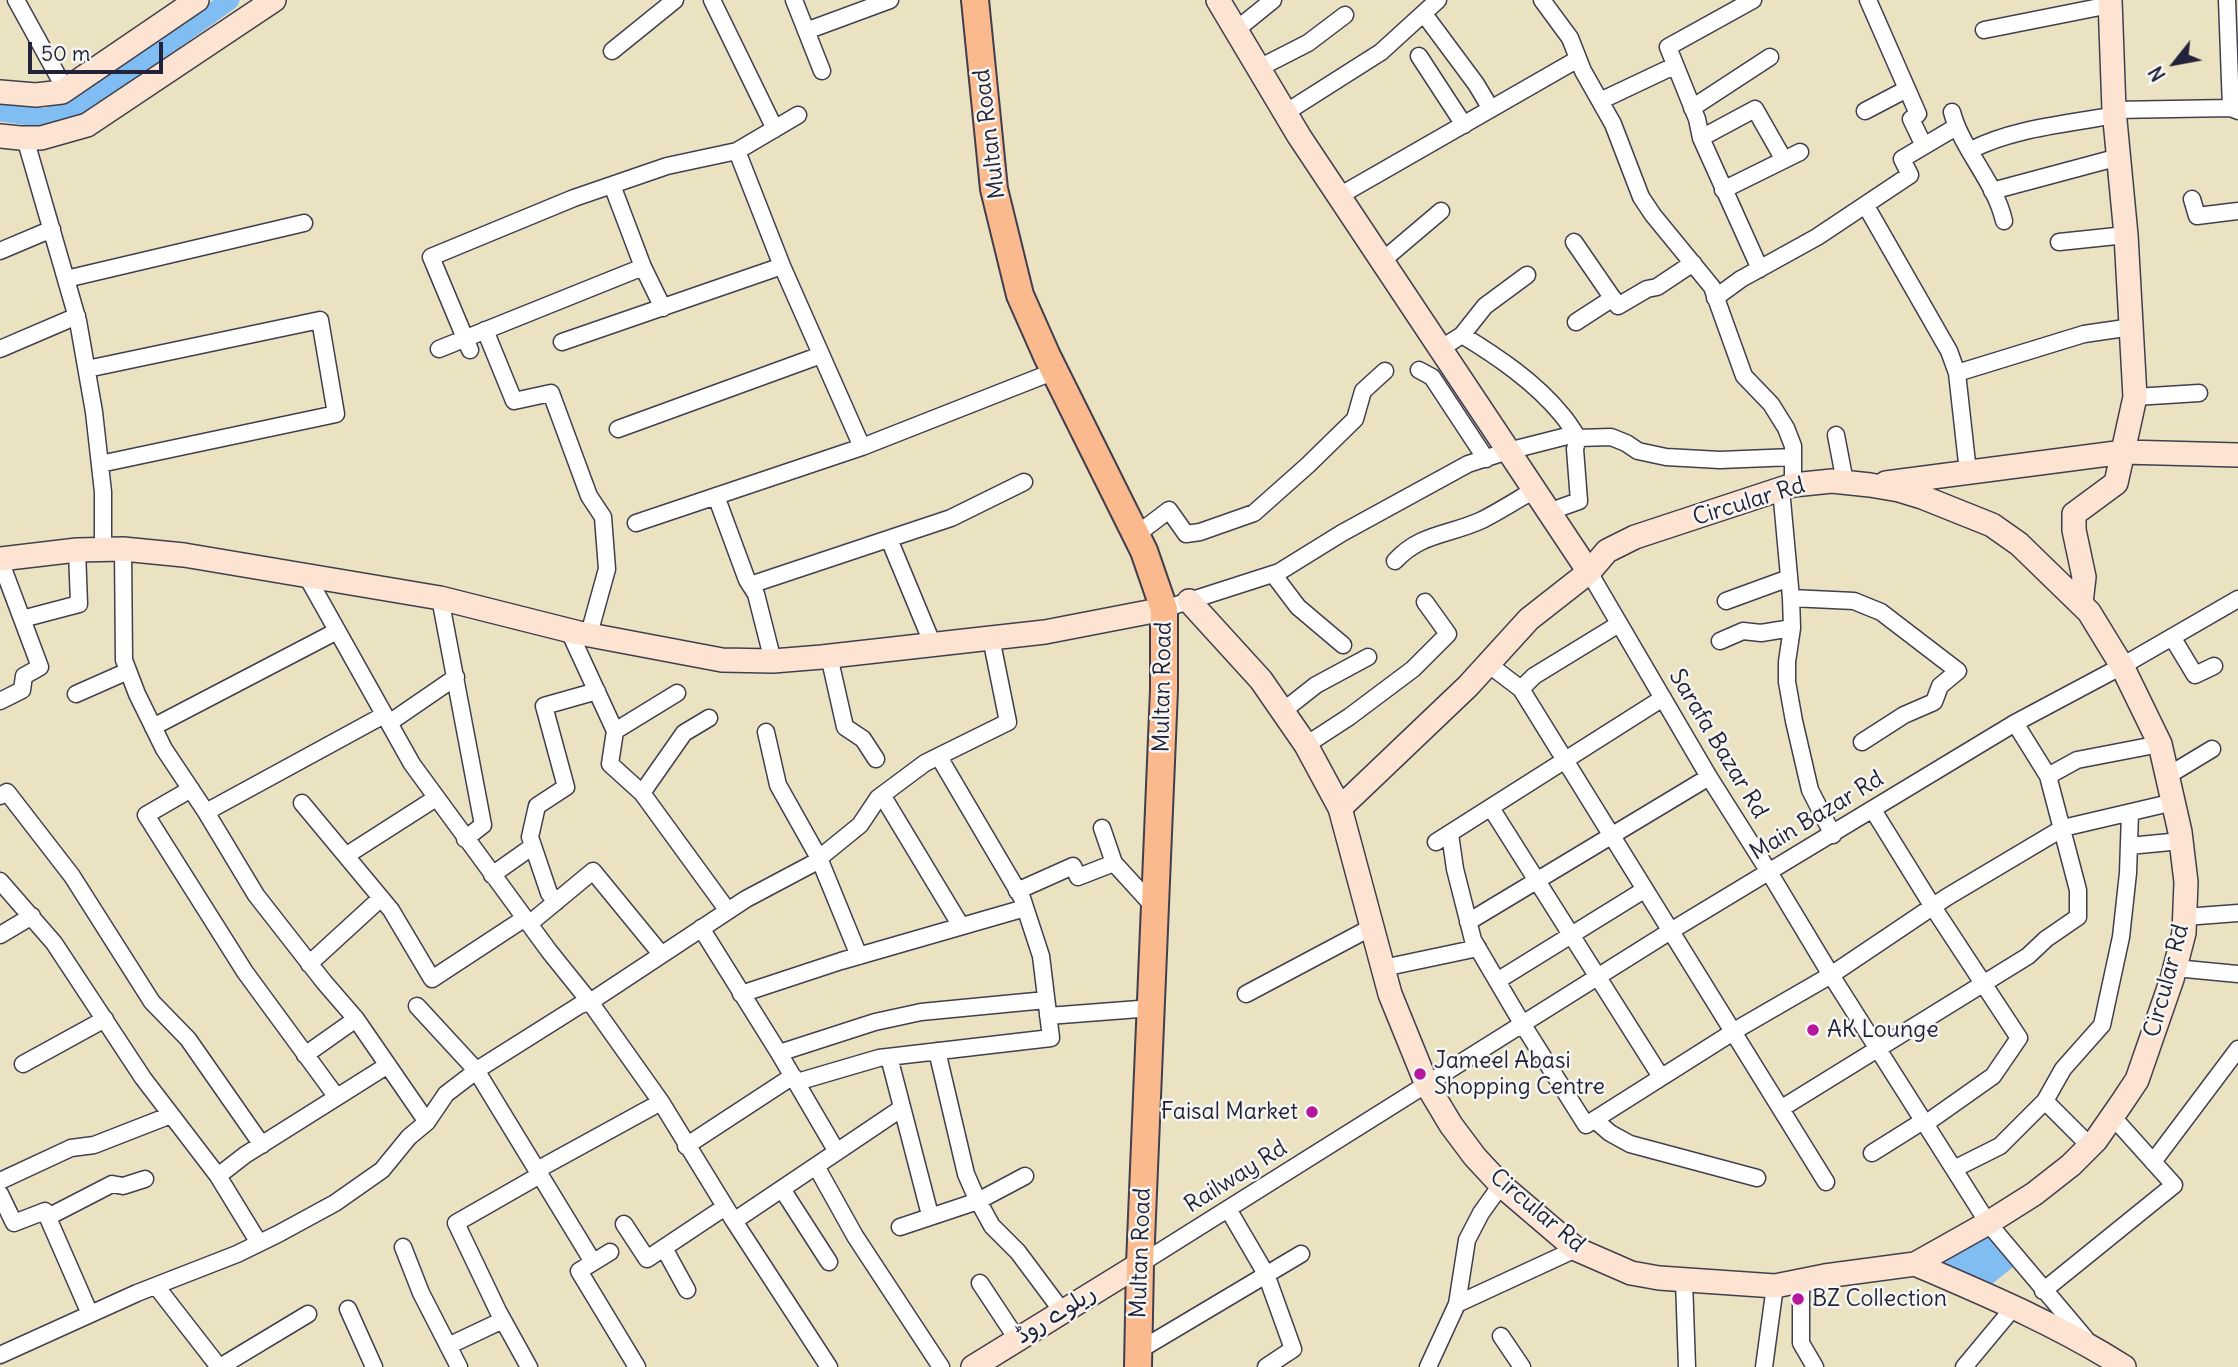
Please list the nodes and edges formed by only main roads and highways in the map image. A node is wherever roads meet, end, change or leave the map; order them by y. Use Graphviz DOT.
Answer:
graph roads {
  1 [pos="975,0"];
  2 [pos="1138,1359"];
  1 -- 2 [label="main road, Multan Road"];
}
